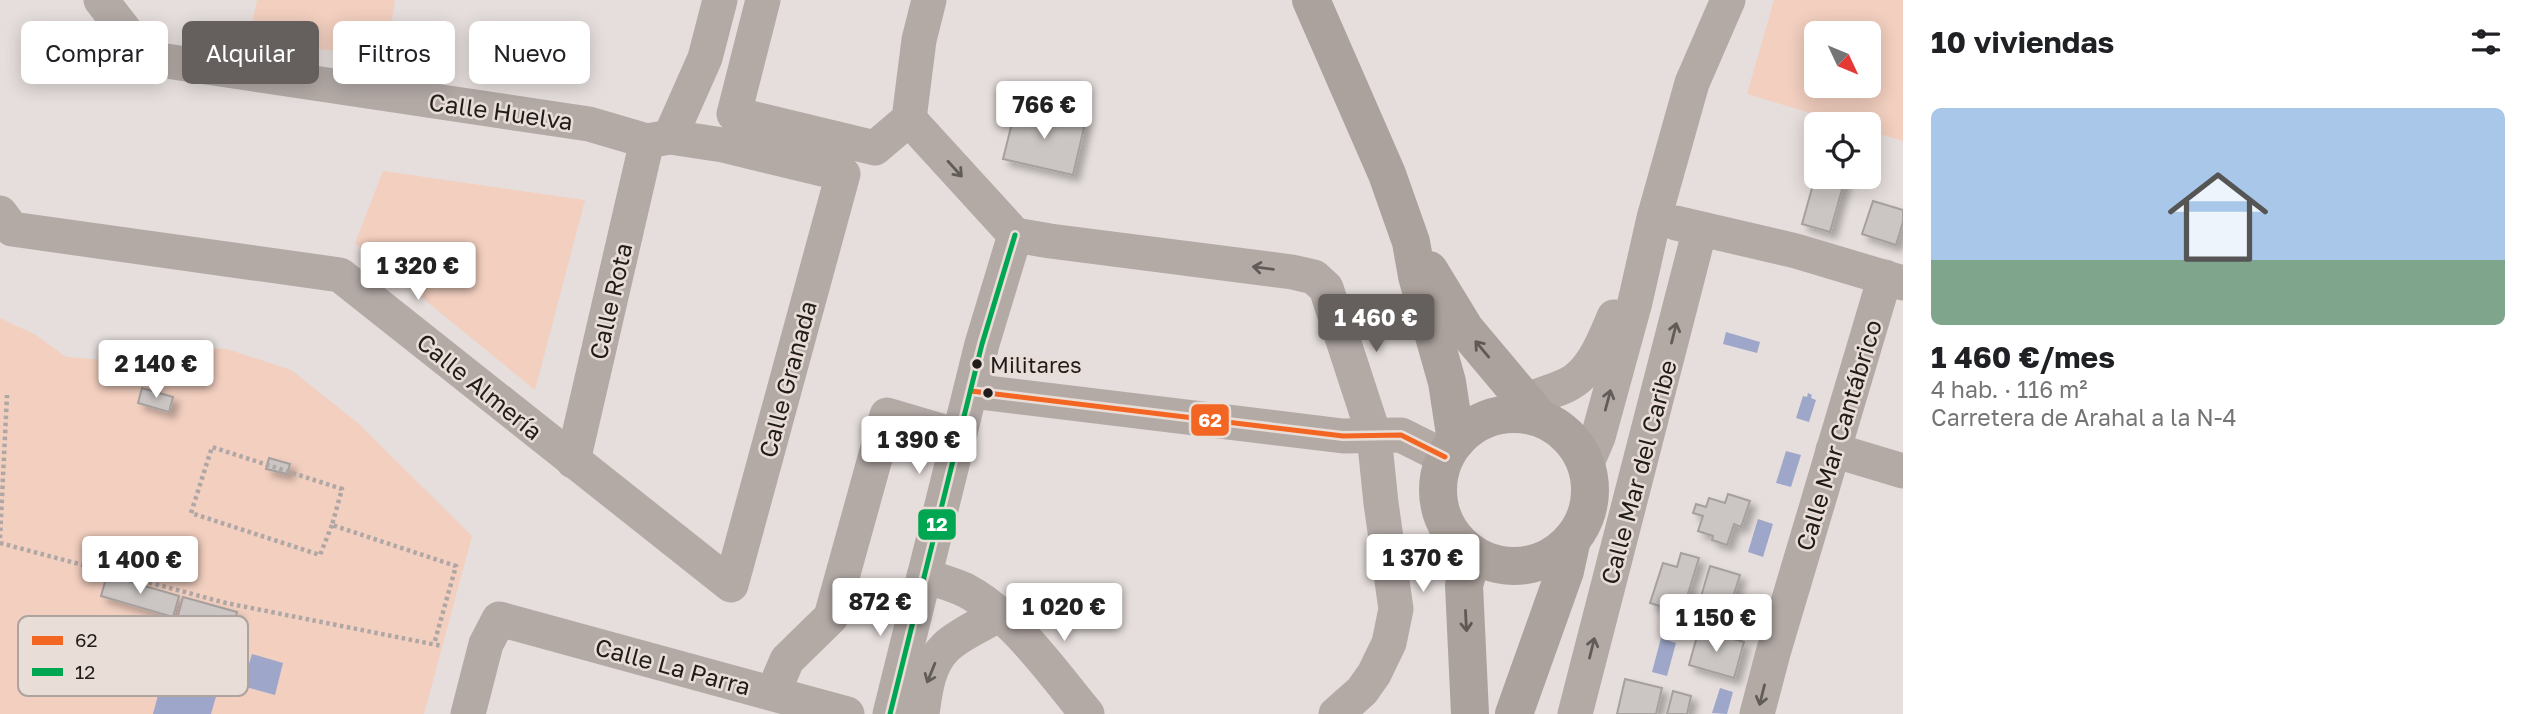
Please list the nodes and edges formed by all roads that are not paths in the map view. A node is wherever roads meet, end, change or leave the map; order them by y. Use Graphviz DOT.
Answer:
graph roads {
  1 [pos="101,0"];
  2 [pos="720,0"];
  3 [pos="763,0"];
  4 [pos="929,0"];
  5 [pos="1311,0"];
  6 [pos="1728,0"];
  7 [pos="909,119"];
  8 [pos="658,139"];
  9 [pos="843,174"];
  10 [pos="0,213"];
  11 [pos="1653,226"];
  12 [pos="1700,229"];
  13 [pos="1015,235"];
  14 [pos="1411,242"];
  15 [pos="1894,280"];
  16 [pos="971,391"];
  17 [pos="1526,411"];
  18 [pos="1374,435"];
  19 [pos="958,436"];
  20 [pos="1450,449"];
  21 [pos="1833,450"];
  22 [pos="572,461"];
  23 [pos="1586,465"];
  24 [pos="1903,471"];
  25 [pos="1572,539"];
  26 [pos="1473,554"];
  27 [pos="924,576"];
  28 [pos="731,584"];
  29 [pos="998,615"];
  30 [pos="773,693"];
  31 [pos="468,714"];
  32 [pos="847,714"];
  33 [pos="890,714"];
  34 [pos="922,714"];
  35 [pos="1087,714"];
  36 [pos="1336,714"];
  37 [pos="1470,714"];
  38 [pos="1514,714"];
  39 [pos="1575,714"];
  40 [pos="1757,714"];
  1 -- 8 [label="street, Calle Huelva"];
  2 -- 8 [label="street, Calle Rota"];
  3 -- 7 [label="street"];
  4 -- 7 [label="street"];
  5 -- 14 [label="main road"];
  6 -- 11 [label="street"];
  7 -- 13 [label="street, one-way"];
  8 -- 9 [label="street, Calle Huelva"];
  8 -- 22 [label="street, Calle Rota"];
  9 -- 28 [label="street, Calle Granada"];
  10 -- 22 [label="street, Calle Almería"];
  11 -- 12 [label="street"];
  11 -- 17 [label="street"];
  23 -- 11 [label="street, one-way"];
  12 -- 15 [label="street"];
  39 -- 12 [label="street, Calle Mar del Caribe, one-way"];
  13 -- 16 [label="street"];
  18 -- 13 [label="street, one-way"];
  17 -- 14 [label="main road, one-way"];
  14 -- 20 [label="main road"];
  15 -- 21 [label="street, Calle Mar Cantábrico"];
  16 -- 18 [label="street"];
  16 -- 19 [label="street"];
  17 -- 20 [label="main road"];
  17 -- 23 [label="main road"];
  18 -- 20 [label="street"];
  18 -- 36 [label="street"];
  19 -- 27 [label="street"];
  19 -- 30 [label="street"];
  20 -- 26 [label="main road"];
  21 -- 24 [label="street"];
  21 -- 40 [label="street, Calle Mar Cantábrico, one-way"];
  22 -- 28 [label="street, Calle Almería"];
  23 -- 25 [label="main road"];
  25 -- 26 [label="main road"];
  25 -- 38 [label="main road"];
  26 -- 37 [label="main road, one-way"];
  27 -- 29 [label="street"];
  27 -- 33 [label="street"];
  29 -- 34 [label="street, one-way"];
  29 -- 35 [label="street"];
  30 -- 31 [label="street, Calle La Parra"];
  30 -- 32 [label="street, Calle La Parra"];
}
